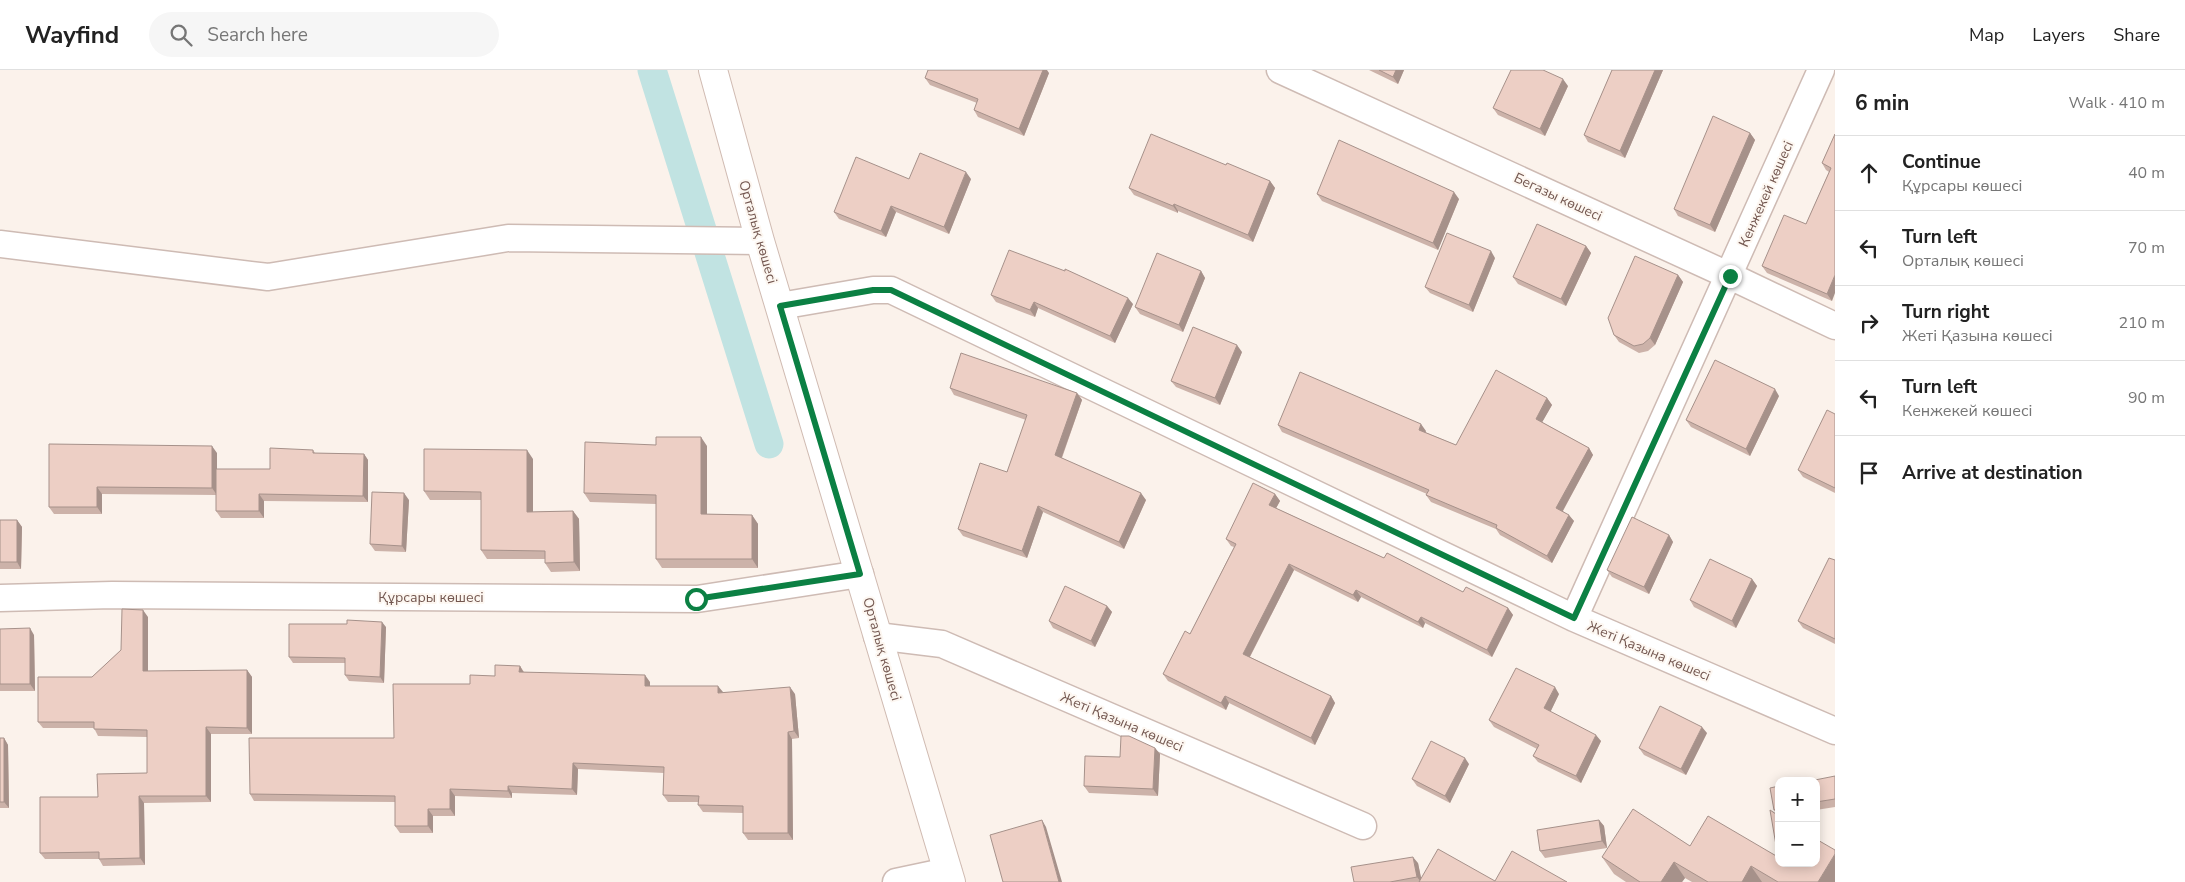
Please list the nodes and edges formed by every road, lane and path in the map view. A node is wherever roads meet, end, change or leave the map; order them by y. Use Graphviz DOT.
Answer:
graph roads {
  1 [pos="713,70"];
  2 [pos="1280,70"];
  3 [pos="1821,70"];
  4 [pos="760,241"];
  5 [pos="0,244"];
  6 [pos="1730,276"];
  7 [pos="780,306"];
  8 [pos="1835,326"];
  9 [pos="860,574"];
  10 [pos="0,598"];
  11 [pos="1574,618"];
  12 [pos="877,636"];
  13 [pos="1835,731"];
  14 [pos="1362,826"];
  15 [pos="950,877"];
  16 [pos="896,882"];
  1 -- 4 [label="main road, Орталық көшесі"];
  2 -- 6 [label="street, Бегазы көшесі"];
  3 -- 6 [label="street, Кенжекей көшесі"];
  4 -- 5 [label="street"];
  4 -- 7 [label="main road, Орталық көшесі"];
  6 -- 8 [label="street, Бегазы көшесі"];
  6 -- 11 [label="street, Кенжекей көшесі"];
  7 -- 9 [label="main road, Орталық көшесі"];
  7 -- 11 [label="street, Жеті Қазына көшесі"];
  9 -- 10 [label="street, Құрсары көшесі"];
  9 -- 12 [label="main road, Орталық көшесі"];
  11 -- 13 [label="street, Жеті Қазына көшесі"];
  12 -- 14 [label="street, Жеті Қазына көшесі"];
  12 -- 15 [label="main road, Орталық көшесі"];
  15 -- 16 [label="street"];
}
